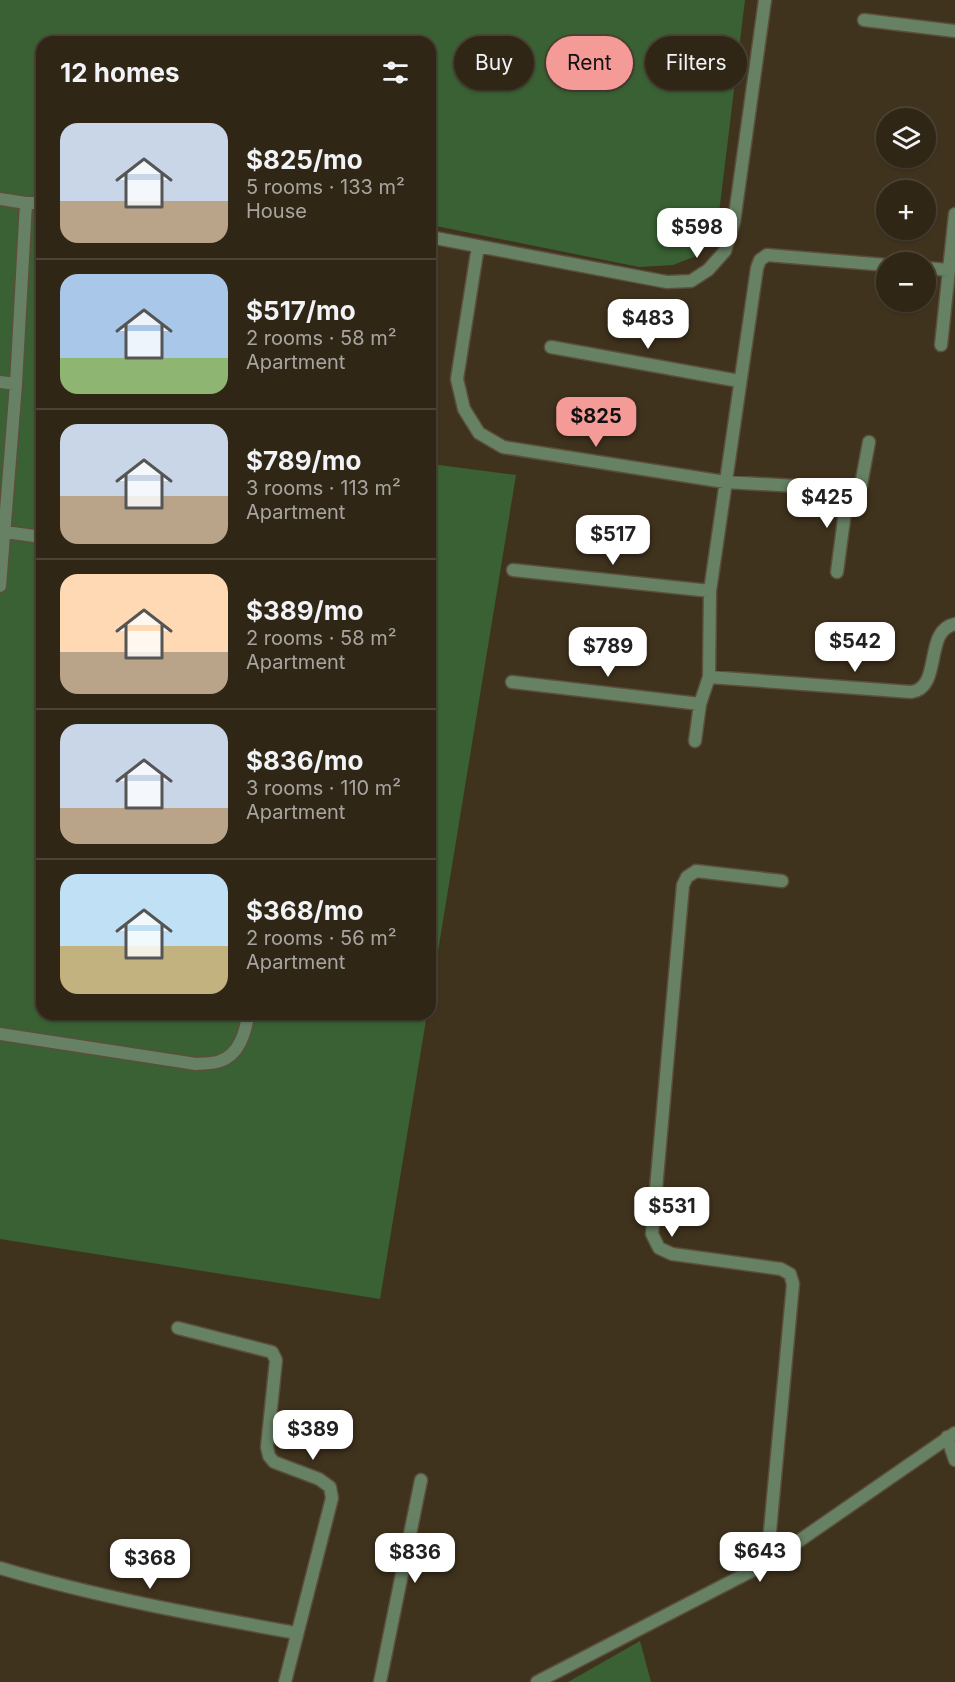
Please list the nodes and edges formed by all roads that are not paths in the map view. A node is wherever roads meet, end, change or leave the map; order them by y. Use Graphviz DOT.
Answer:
graph roads {
  1 [pos="765,0"];
  2 [pos="864,20"];
  3 [pos="955,31"];
  4 [pos="0,199"];
  5 [pos="26,203"];
  6 [pos="36,203"];
  7 [pos="955,214"];
  8 [pos="436,238"];
  9 [pos="478,246"];
  10 [pos="876,264"];
  11 [pos="936,269"];
  12 [pos="948,270"];
  13 [pos="941,345"];
  14 [pos="551,347"];
  15 [pos="739,381"];
  16 [pos="0,382"];
  17 [pos="16,384"];
  18 [pos="869,442"];
  19 [pos="725,482"];
  20 [pos="848,489"];
  21 [pos="5,532"];
  22 [pos="36,536"];
  23 [pos="513,570"];
  24 [pos="837,572"];
  25 [pos="0,586"];
  26 [pos="710,591"];
  27 [pos="955,624"];
  28 [pos="709,677"];
  29 [pos="512,682"];
  30 [pos="700,704"];
  31 [pos="695,741"];
  32 [pos="782,881"];
  33 [pos="248,1020"];
  34 [pos="0,1034"];
  35 [pos="178,1328"];
  36 [pos="951,1435"];
  37 [pos="955,1460"];
  38 [pos="421,1480"];
  39 [pos="767,1563"];
  40 [pos="0,1568"];
  41 [pos="296,1633"];
  42 [pos="285,1682"];
  43 [pos="380,1682"];
  44 [pos="537,1682"];
  1 -- 9 [label="street"];
  2 -- 3 [label="street"];
  4 -- 5 [label="street"];
  5 -- 6 [label="street"];
  5 -- 17 [label="street"];
  7 -- 12 [label="street"];
  8 -- 9 [label="street"];
  9 -- 19 [label="street"];
  10 -- 15 [label="street"];
  11 -- 12 [label="street"];
  12 -- 13 [label="street"];
  14 -- 15 [label="street"];
  15 -- 19 [label="street"];
  16 -- 17 [label="street"];
  17 -- 21 [label="street"];
  18 -- 20 [label="street"];
  19 -- 20 [label="street"];
  19 -- 26 [label="street"];
  20 -- 24 [label="street"];
  21 -- 22 [label="street"];
  21 -- 25 [label="street"];
  23 -- 26 [label="street"];
  26 -- 28 [label="street"];
  27 -- 28 [label="street"];
  28 -- 30 [label="street"];
  29 -- 30 [label="street"];
  30 -- 31 [label="street"];
  32 -- 39 [label="street"];
  33 -- 34 [label="street"];
  35 -- 41 [label="street"];
  36 -- 37 [label="street"];
  36 -- 39 [label="street"];
  38 -- 43 [label="street"];
  39 -- 44 [label="street"];
  40 -- 41 [label="street"];
  41 -- 42 [label="street"];
}
